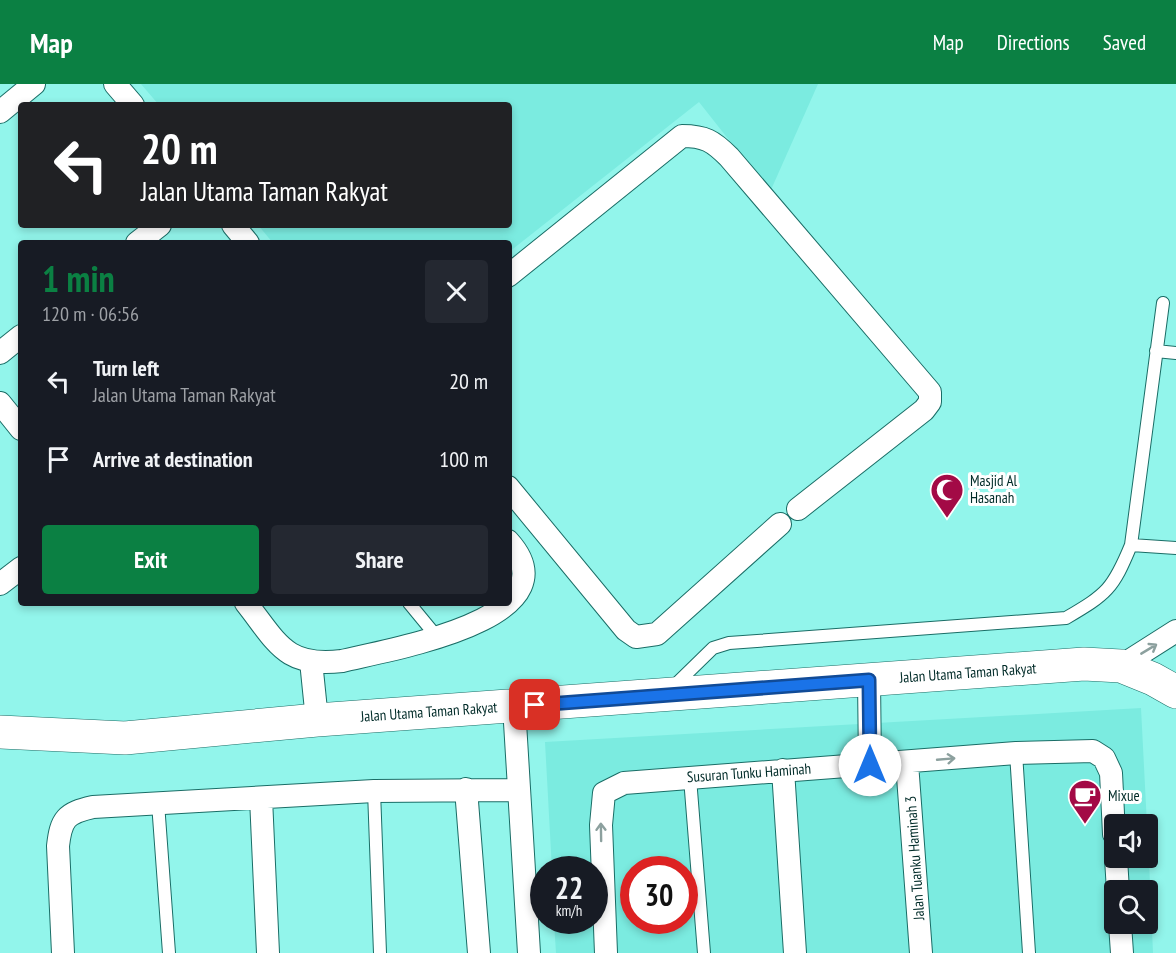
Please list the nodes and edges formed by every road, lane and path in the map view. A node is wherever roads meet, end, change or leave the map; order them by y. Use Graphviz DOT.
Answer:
graph roads {
  1 [pos="34,84"];
  2 [pos="115,84"];
  3 [pos="130,102"];
  4 [pos="0,112"];
  5 [pos="156,228"];
  6 [pos="236,228"];
  7 [pos="141,240"];
  8 [pos="246,240"];
  9 [pos="512,273"];
  10 [pos="1163,303"];
  11 [pos="18,338"];
  12 [pos="1156,351"];
  13 [pos="0,353"];
  14 [pos="1176,353"];
  15 [pos="0,403"];
  16 [pos="18,425"];
  17 [pos="512,492"];
  18 [pos="798,509"];
  19 [pos="780,524"];
  20 [pos="1131,545"];
  21 [pos="512,547"];
  22 [pos="1176,548"];
  23 [pos="18,570"];
  24 [pos="0,584"];
  25 [pos="512,600"];
  26 [pos="248,606"];
  27 [pos="411,606"];
  28 [pos="503,606"];
  29 [pos="1176,631"];
  30 [pos="437,637"];
  31 [pos="311,661"];
  32 [pos="1121,666"];
  33 [pos="869,680"];
  34 [pos="1176,692"];
  35 [pos="663,696"];
  36 [pos="514,706"];
  37 [pos="317,720"];
  38 [pos="0,732"];
  39 [pos="1016,753"];
  40 [pos="908,763"];
  41 [pos="870,765"];
  42 [pos="783,770"];
  43 [pos="690,778"];
  44 [pos="466,789"];
  45 [pos="519,789"];
  46 [pos="374,791"];
  47 [pos="261,798"];
  48 [pos="158,803"];
  49 [pos="1113,814"];
  50 [pos="1121,934"];
  51 [pos="63,953"];
  52 [pos="169,953"];
  53 [pos="268,953"];
  54 [pos="380,953"];
  55 [pos="478,953"];
  56 [pos="529,953"];
  57 [pos="606,953"];
  58 [pos="704,953"];
  59 [pos="795,953"];
  60 [pos="921,953"];
  61 [pos="1029,953"];
  62 [pos="1122,953"];
  1 -- 4 [label="street"];
  2 -- 3 [label="street"];
  5 -- 7 [label="street"];
  6 -- 8 [label="street"];
  9 -- 18 [label="street"];
  10 -- 12 [label="lane"];
  11 -- 13 [label="street"];
  12 -- 14 [label="lane"];
  12 -- 20 [label="lane"];
  15 -- 16 [label="street"];
  17 -- 19 [label="street"];
  20 -- 22 [label="lane"];
  20 -- 35 [label="lane"];
  21 -- 25 [label="street"];
  23 -- 24 [label="street"];
  26 -- 31 [label="street"];
  27 -- 30 [label="lane"];
  28 -- 30 [label="street"];
  32 -- 29 [label="street, one-way"];
  30 -- 31 [label="street"];
  31 -- 37 [label="street"];
  32 -- 33 [label="street, Jalan Utama Taman Rakyat"];
  32 -- 34 [label="street, Jalan Utama Taman Rakyat"];
  33 -- 35 [label="street, Jalan Utama Taman Rakyat"];
  33 -- 41 [label="street"];
  35 -- 36 [label="street, Jalan Utama Taman Rakyat"];
  36 -- 37 [label="street, Jalan Utama Taman Rakyat"];
  36 -- 45 [label="street"];
  37 -- 38 [label="street, Jalan Utama Taman Rakyat"];
  40 -- 39 [label="street, Susuran Tunku Haminah, one-way"];
  39 -- 49 [label="street, Susuran Tunku Haminah"];
  39 -- 61 [label="lane"];
  40 -- 41 [label="street, Susuran Tunku Haminah"];
  40 -- 60 [label="street, Jalan Tuanku Haminah 3"];
  41 -- 42 [label="street, Susuran Tunku Haminah"];
  42 -- 43 [label="street, Susuran Tunku Haminah"];
  42 -- 59 [label="street"];
  57 -- 43 [label="street, Susuran Tunku Haminah, one-way"];
  43 -- 58 [label="lane"];
  44 -- 45 [label="street"];
  44 -- 46 [label="street"];
  44 -- 55 [label="street"];
  45 -- 56 [label="street"];
  46 -- 47 [label="street"];
  46 -- 54 [label="lane"];
  47 -- 48 [label="street"];
  47 -- 53 [label="street"];
  48 -- 51 [label="street"];
  48 -- 52 [label="lane"];
  50 -- 62 [label="street"];
}
